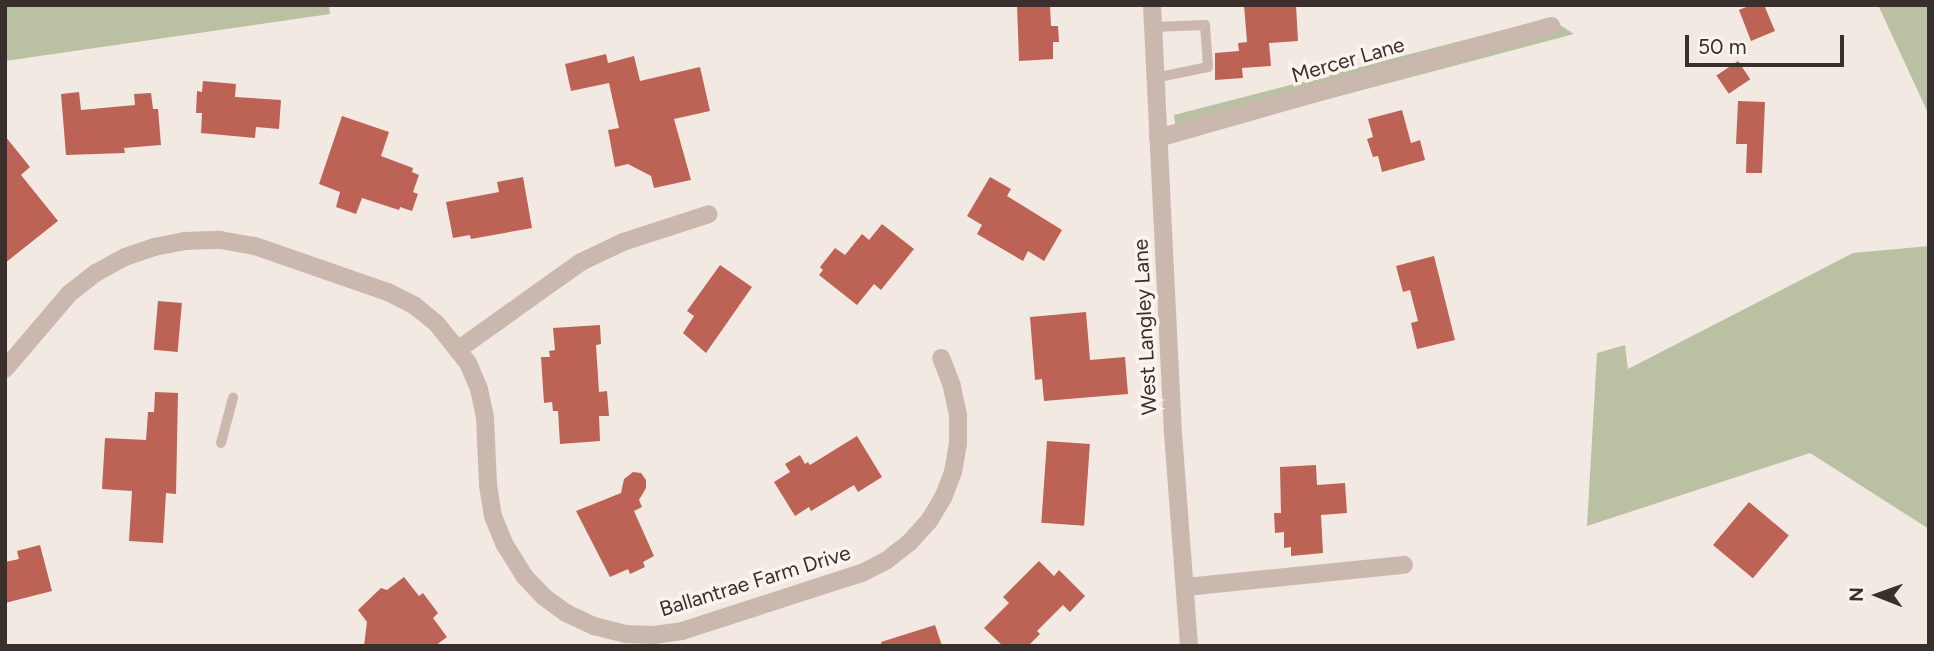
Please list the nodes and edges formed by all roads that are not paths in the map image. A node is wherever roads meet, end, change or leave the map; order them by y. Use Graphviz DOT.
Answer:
graph roads {
  1 [pos="1152,5"];
  2 [pos="1551,26"];
  3 [pos="1153,27"];
  4 [pos="1155,78"];
  5 [pos="1158,138"];
  6 [pos="709,214"];
  7 [pos="459,349"];
  8 [pos="941,358"];
  9 [pos="5,369"];
  10 [pos="233,398"];
  11 [pos="221,443"];
  12 [pos="1404,565"];
  13 [pos="1186,587"];
  14 [pos="1189,646"];
  1 -- 3 [label="street, West Langley Lane"];
  2 -- 5 [label="street, Mercer Lane"];
  3 -- 4 [label="street, West Langley Lane"];
  3 -- 4 [label="lane"];
  4 -- 5 [label="street, West Langley Lane"];
  5 -- 13 [label="street, West Langley Lane"];
  6 -- 7 [label="street"];
  7 -- 8 [label="street, Ballantrae Farm Drive"];
  7 -- 9 [label="street, Ballantrae Farm Drive"];
  10 -- 11 [label="lane"];
  12 -- 13 [label="street"];
  13 -- 14 [label="street, West Langley Lane"];
}
